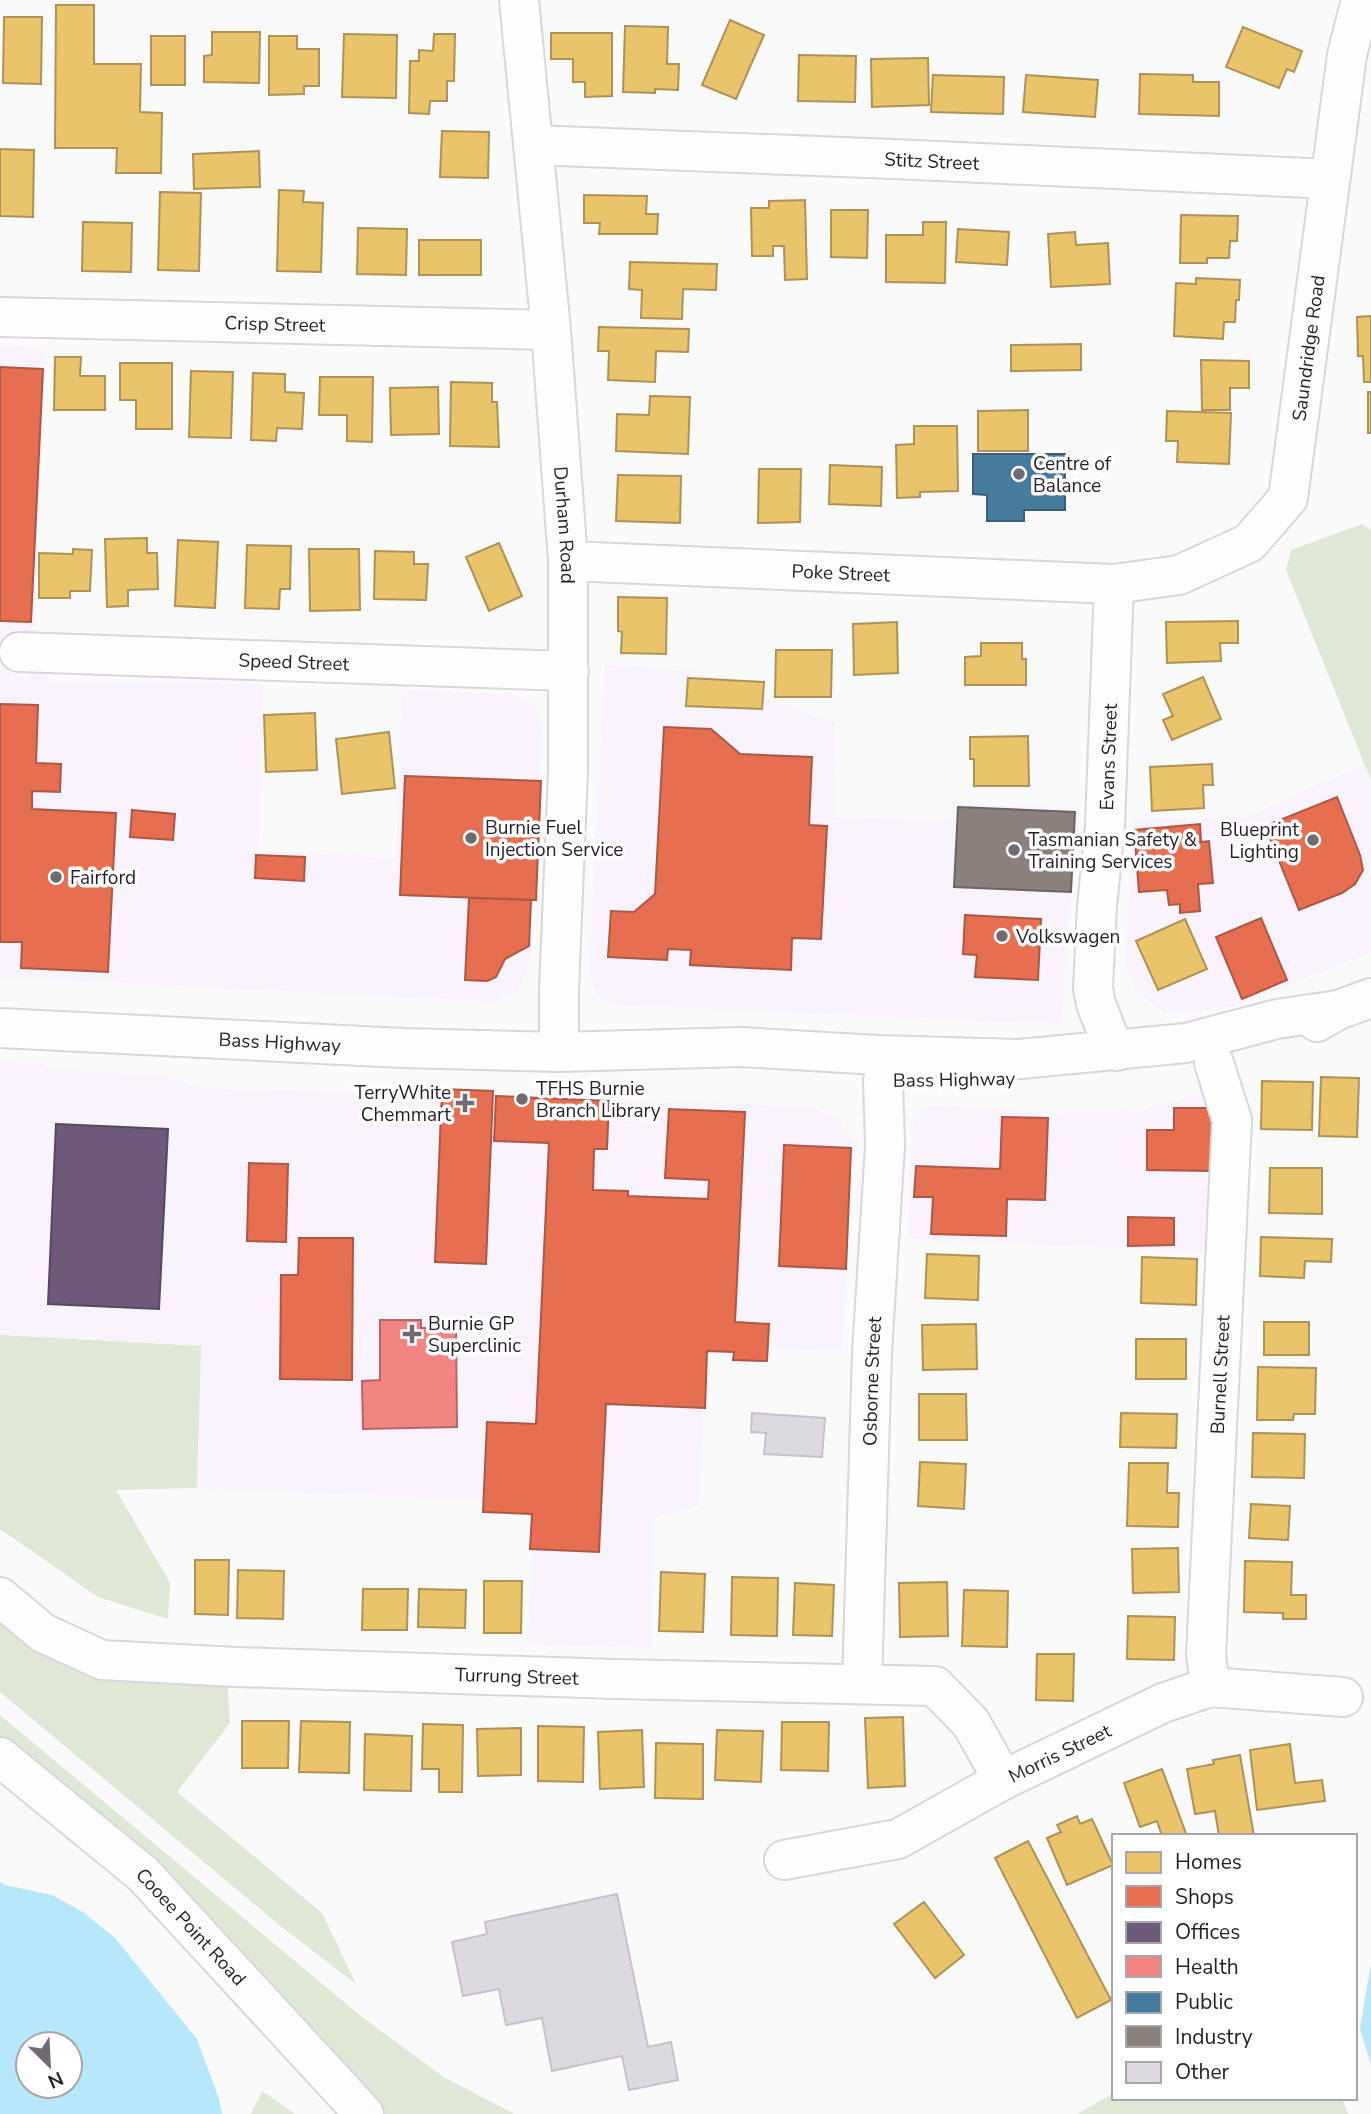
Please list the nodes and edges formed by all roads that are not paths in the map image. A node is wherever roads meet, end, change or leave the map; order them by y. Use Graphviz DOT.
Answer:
graph roads {
  1 [pos="512,0"];
  2 [pos="1361,0"];
  3 [pos="533,145"];
  4 [pos="1330,179"];
  5 [pos="0,317"];
  6 [pos="551,330"];
  7 [pos="568,562"];
  8 [pos="1114,584"];
  9 [pos="19,652"];
  10 [pos="569,670"];
  11 [pos="1354,1004"];
  12 [pos="0,1028"];
  13 [pos="1117,1051"];
  14 [pos="559,1052"];
  15 [pos="1214,1063"];
  16 [pos="883,1080"];
  17 [pos="0,1597"];
  18 [pos="862,1684"];
  19 [pos="1210,1687"];
  20 [pos="1343,1697"];
  21 [pos="0,1757"];
  22 [pos="1003,1780"];
  23 [pos="784,1860"];
  24 [pos="364,2114"];
  1 -- 3 [label="main road, Durham Road"];
  2 -- 4 [label="main road, Saundridge Road"];
  3 -- 4 [label="main road, Stitz Street"];
  3 -- 6 [label="main road, Durham Road"];
  4 -- 8 [label="main road, Saundridge Road"];
  5 -- 6 [label="main road, Crisp Street"];
  6 -- 7 [label="main road, Durham Road"];
  7 -- 8 [label="main road, Poke Street"];
  7 -- 10 [label="main road, Durham Road"];
  8 -- 13 [label="main road, Evans Street"];
  9 -- 10 [label="main road, Speed Street"];
  10 -- 14 [label="main road, Durham Road"];
  11 -- 13 [label="main road, Bass Highway"];
  11 -- 15 [label="main road, Bass Highway"];
  12 -- 14 [label="main road, Bass Highway"];
  13 -- 14 [label="main road, Bass Highway"];
  14 -- 16 [label="main road, Bass Highway"];
  15 -- 16 [label="main road, Bass Highway"];
  15 -- 19 [label="main road, Burnell Street"];
  16 -- 18 [label="main road, Osborne Street"];
  17 -- 18 [label="main road, Turrung Street"];
  18 -- 22 [label="main road, Turrung Street"];
  19 -- 20 [label="main road, Morris Street"];
  19 -- 22 [label="main road, Morris Street"];
  21 -- 24 [label="main road, Cooee Point Road"];
  22 -- 23 [label="main road, Morris Street"];
}
